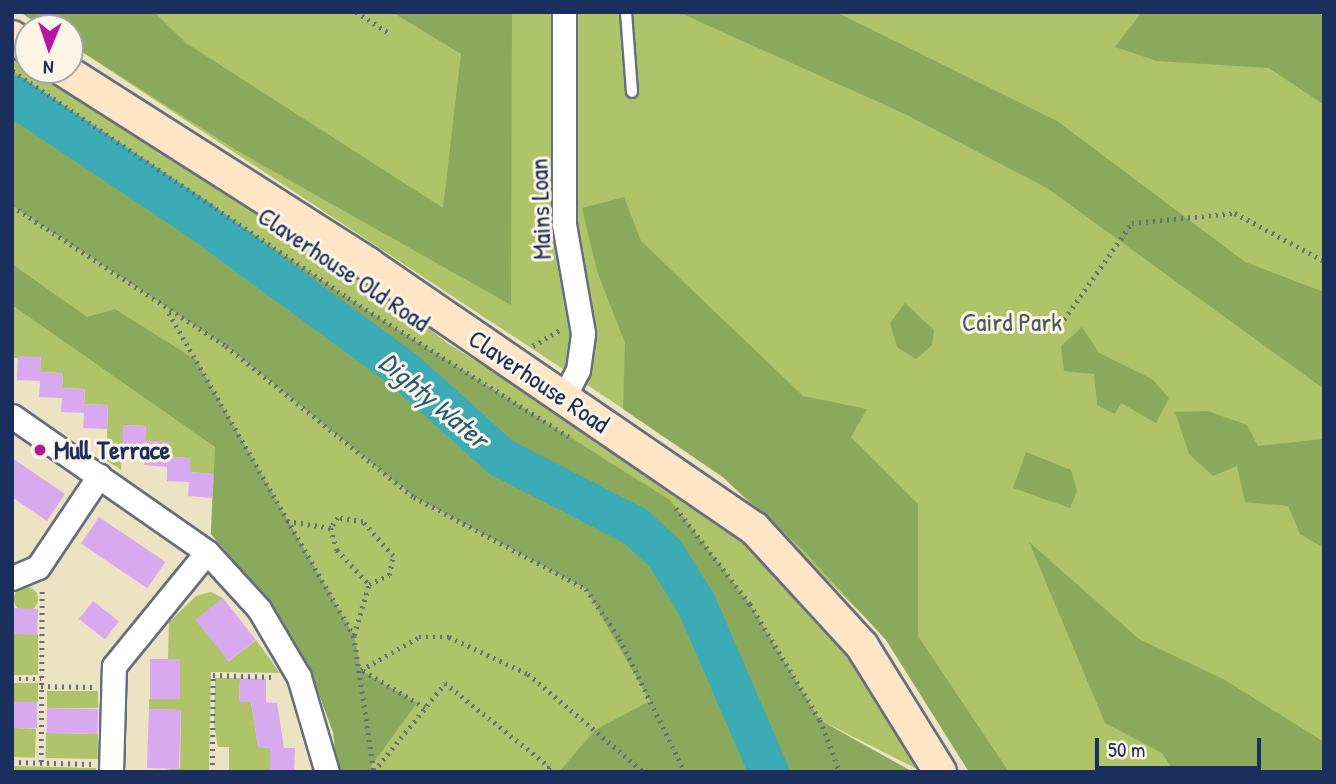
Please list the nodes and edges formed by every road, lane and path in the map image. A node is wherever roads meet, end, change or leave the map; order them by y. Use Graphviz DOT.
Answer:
graph roads {
  1 [pos="356,12"];
  2 [pos="564,12"];
  3 [pos="626,12"];
  4 [pos="391,34"];
  5 [pos="12,70"];
  6 [pos="84,83"];
  7 [pos="632,92"];
  8 [pos="12,206"];
  9 [pos="1324,261"];
  10 [pos="369,264"];
  11 [pos="348,298"];
  12 [pos="169,312"];
  13 [pos="561,317"];
  14 [pos="1060,325"];
  15 [pos="520,343"];
  16 [pos="563,399"];
  17 [pos="12,416"];
  18 [pos="578,442"];
  19 [pos="99,476"];
  20 [pos="670,500"];
  21 [pos="287,520"];
  22 [pos="331,528"];
  23 [pos="207,552"];
  24 [pos="38,566"];
  25 [pos="12,578"];
  26 [pos="369,584"];
  27 [pos="354,636"];
  28 [pos="361,670"];
  29 [pos="299,677"];
  30 [pos="12,679"];
  31 [pos="41,679"];
  32 [pos="41,686"];
  33 [pos="113,688"];
  34 [pos="425,708"];
  35 [pos="12,762"];
  36 [pos="41,762"];
  37 [pos="111,768"];
  38 [pos="212,772"];
  39 [pos="327,772"];
  40 [pos="374,772"];
  41 [pos="546,772"];
  42 [pos="645,772"];
  43 [pos="685,772"];
  44 [pos="840,772"];
  45 [pos="940,772"];
  1 -- 4 [label="path"];
  2 -- 16 [label="street, Mains Loan"];
  3 -- 7 [label="lane"];
  5 -- 11 [label="path, Claverhouse Old Road"];
  6 -- 10 [label="street, Claverhouse Road"];
  8 -- 12 [label="path"];
  9 -- 14 [label="path"];
  10 -- 11 [label="path"];
  10 -- 16 [label="street, Claverhouse Road"];
  11 -- 18 [label="path, Claverhouse Old Road"];
  12 -- 21 [label="path"];
  12 -- 43 [label="path"];
  13 -- 15 [label="path"];
  16 -- 45 [label="street, Claverhouse Road"];
  17 -- 19 [label="street"];
  19 -- 23 [label="street"];
  19 -- 24 [label="street"];
  20 -- 44 [label="path"];
  21 -- 22 [label="path"];
  21 -- 27 [label="path"];
  22 -- 26 [label="path"];
  22 -- 26 [label="path"];
  23 -- 29 [label="street"];
  23 -- 33 [label="street"];
  24 -- 25 [label="street"];
  24 -- 31 [label="path"];
  26 -- 27 [label="path"];
  27 -- 28 [label="path"];
  28 -- 34 [label="path"];
  28 -- 40 [label="path"];
  28 -- 42 [label="path"];
  29 -- 38 [label="path"];
  29 -- 39 [label="street"];
  30 -- 31 [label="path"];
  31 -- 32 [label="path"];
  32 -- 33 [label="path"];
  32 -- 36 [label="path"];
  33 -- 37 [label="street"];
  34 -- 40 [label="path"];
  34 -- 41 [label="path"];
  35 -- 36 [label="path"];
  36 -- 37 [label="path"];
}
